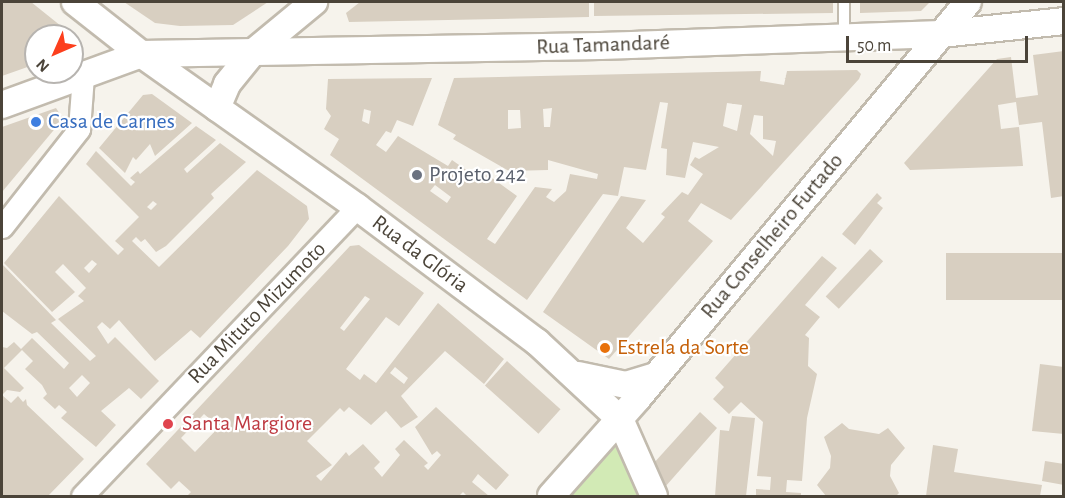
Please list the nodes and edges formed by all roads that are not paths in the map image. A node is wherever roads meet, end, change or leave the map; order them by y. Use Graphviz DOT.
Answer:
graph roads {
  1 [pos="75,2"];
  2 [pos="314,2"];
  3 [pos="844,2"];
  4 [pos="968,2"];
  5 [pos="97,21"];
  6 [pos="1064,21"];
  7 [pos="942,34"];
  8 [pos="844,37"];
  9 [pos="141,54"];
  10 [pos="251,54"];
  11 [pos="90,73"];
  12 [pos="2,105"];
  13 [pos="217,108"];
  14 [pos="357,207"];
  15 [pos="2,226"];
  16 [pos="571,372"];
  17 [pos="656,376"];
  18 [pos="620,419"];
  19 [pos="82,496"];
  20 [pos="551,496"];
  21 [pos="654,496"];
  1 -- 5 [label="street, Rua da Glória"];
  2 -- 10 [label="street"];
  3 -- 8 [label="lane"];
  4 -- 7 [label="street, Rua Conselheiro Furtado"];
  5 -- 9 [label="street, Rua da Glória"];
  5 -- 11 [label="street"];
  6 -- 7 [label="street, Rua Tamandaré"];
  7 -- 8 [label="street, Rua Tamandaré"];
  7 -- 17 [label="street, Rua Conselheiro Furtado"];
  8 -- 10 [label="street, Rua Tamandaré"];
  9 -- 10 [label="street, Rua Tamandaré"];
  9 -- 11 [label="street"];
  9 -- 13 [label="street, Rua da Glória"];
  10 -- 13 [label="street"];
  11 -- 12 [label="street"];
  11 -- 15 [label="street"];
  13 -- 14 [label="street, Rua da Glória"];
  14 -- 16 [label="street, Rua da Glória"];
  14 -- 19 [label="street, Rua Mituto Mizumoto"];
  16 -- 17 [label="street"];
  16 -- 18 [label="street, Rua da Glória"];
  17 -- 18 [label="street, Rua Conselheiro Furtado"];
  18 -- 20 [label="street, Rua Conselheiro Furtado"];
  18 -- 21 [label="street, Rua da Glória"];
}
